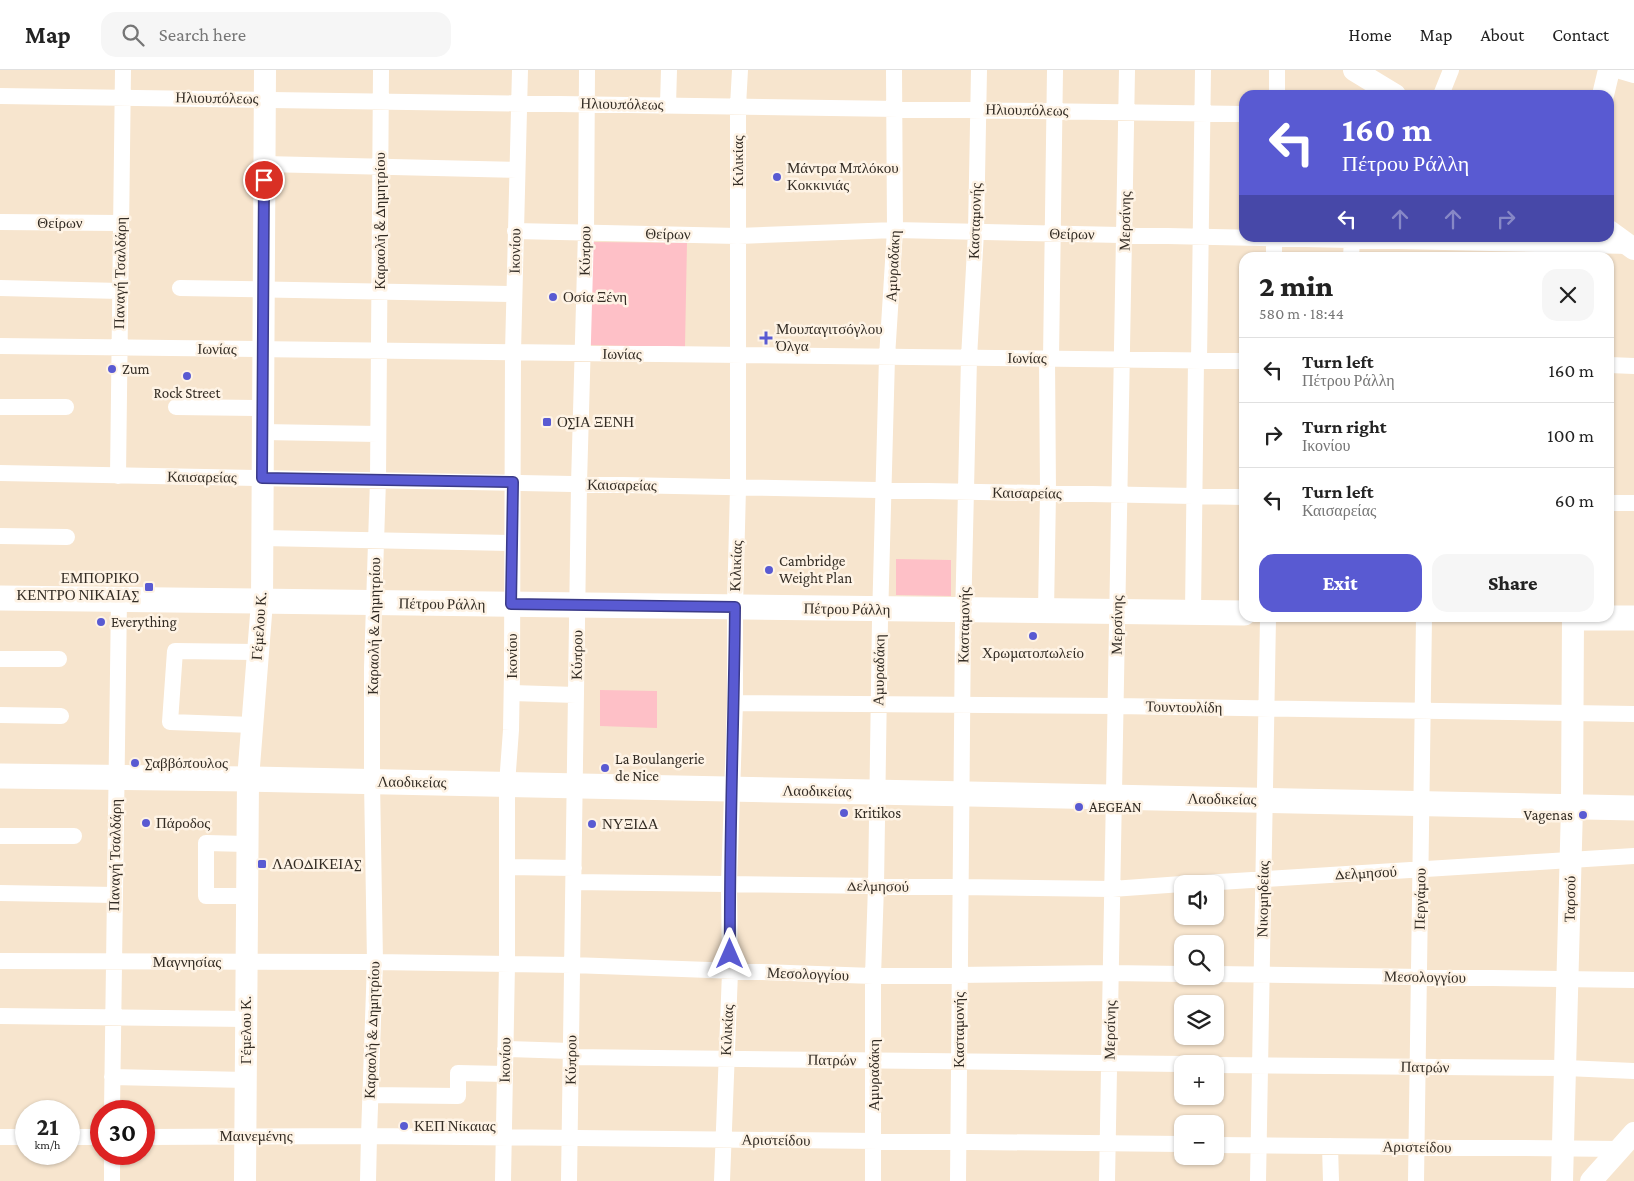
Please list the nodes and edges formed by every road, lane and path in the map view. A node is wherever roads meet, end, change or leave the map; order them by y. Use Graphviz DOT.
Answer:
graph roads {
  1 [pos="123,70"];
  2 [pos="265,70"];
  3 [pos="381,70"];
  4 [pos="520,70"];
  5 [pos="587,70"];
  6 [pos="669,70"];
  7 [pos="740,70"];
  8 [pos="894,70"];
  9 [pos="979,70"];
  10 [pos="1056,70"];
  11 [pos="1128,70"];
  12 [pos="1203,70"];
  13 [pos="1277,70"];
  14 [pos="1354,70"];
  15 [pos="1451,70"];
  16 [pos="1609,70"];
  17 [pos="1617,70"];
  18 [pos="1634,74"];
  19 [pos="1277,90"];
  20 [pos="1387,90"];
  21 [pos="1443,90"];
  22 [pos="1604,90"];
  23 [pos="0,96"];
  24 [pos="123,96"];
  25 [pos="264,99"];
  26 [pos="381,100"];
  27 [pos="519,102"];
  28 [pos="587,104"];
  29 [pos="668,105"];
  30 [pos="738,106"];
  31 [pos="894,108"];
  32 [pos="978,110"];
  33 [pos="1055,111"];
  34 [pos="1127,112"];
  35 [pos="1202,113"];
  36 [pos="1239,114"];
  37 [pos="264,164"];
  38 [pos="380,168"];
  39 [pos="517,170"];
  40 [pos="0,222"];
  41 [pos="120,223"];
  42 [pos="895,230"];
  43 [pos="515,231"];
  44 [pos="586,232"];
  45 [pos="976,232"];
  46 [pos="1053,234"];
  47 [pos="1124,235"];
  48 [pos="1614,235"];
  49 [pos="738,236"];
  50 [pos="1202,237"];
  51 [pos="1239,238"];
  52 [pos="1385,242"];
  53 [pos="1430,246"];
  54 [pos="1581,247"];
  55 [pos="1632,248"];
  56 [pos="1504,250"];
  57 [pos="0,288"];
  58 [pos="180,288"];
  59 [pos="263,289"];
  60 [pos="120,291"];
  61 [pos="380,291"];
  62 [pos="514,294"];
  63 [pos="0,346"];
  64 [pos="119,348"];
  65 [pos="263,349"];
  66 [pos="379,351"];
  67 [pos="513,352"];
  68 [pos="583,353"];
  69 [pos="738,355"];
  70 [pos="887,357"];
  71 [pos="969,358"];
  72 [pos="1049,359"];
  73 [pos="1122,360"];
  74 [pos="1197,360"];
  75 [pos="1239,361"];
  76 [pos="1614,365"];
  77 [pos="1634,366"];
  78 [pos="0,407"];
  79 [pos="66,407"];
  80 [pos="176,407"];
  81 [pos="263,408"];
  82 [pos="263,432"];
  83 [pos="378,434"];
  84 [pos="0,473"];
  85 [pos="118,476"];
  86 [pos="262,478"];
  87 [pos="378,480"];
  88 [pos="513,482"];
  89 [pos="580,484"];
  90 [pos="738,488"];
  91 [pos="884,490"];
  92 [pos="967,491"];
  93 [pos="1048,493"];
  94 [pos="1119,494"];
  95 [pos="1195,496"];
  96 [pos="1239,497"];
  97 [pos="1614,503"];
  98 [pos="1634,504"];
  99 [pos="0,536"];
  100 [pos="67,537"];
  101 [pos="262,538"];
  102 [pos="376,541"];
  103 [pos="512,543"];
  104 [pos="0,598"];
  105 [pos="119,599"];
  106 [pos="262,602"];
  107 [pos="374,603"];
  108 [pos="511,604"];
  109 [pos="578,605"];
  110 [pos="735,607"];
  111 [pos="880,609"];
  112 [pos="963,610"];
  113 [pos="1046,611"];
  114 [pos="1117,612"];
  115 [pos="1193,613"];
  116 [pos="1239,614"];
  117 [pos="1614,618"];
  118 [pos="1634,618"];
  119 [pos="1268,622"];
  120 [pos="1424,622"];
  121 [pos="1573,622"];
  122 [pos="258,652"];
  123 [pos="0,659"];
  124 [pos="59,659"];
  125 [pos="512,693"];
  126 [pos="576,695"];
  127 [pos="735,703"];
  128 [pos="879,704"];
  129 [pos="963,704"];
  130 [pos="1116,706"];
  131 [pos="1266,708"];
  132 [pos="1423,711"];
  133 [pos="1572,713"];
  134 [pos="1634,714"];
  135 [pos="0,715"];
  136 [pos="61,716"];
  137 [pos="252,725"];
  138 [pos="0,776"];
  139 [pos="117,778"];
  140 [pos="248,779"];
  141 [pos="372,781"];
  142 [pos="507,784"];
  143 [pos="575,786"];
  144 [pos="732,789"];
  145 [pos="877,792"];
  146 [pos="961,794"];
  147 [pos="1114,797"];
  148 [pos="1265,800"];
  149 [pos="1422,804"];
  150 [pos="1572,807"];
  151 [pos="1634,808"];
  152 [pos="0,836"];
  153 [pos="74,836"];
  154 [pos="247,844"];
  155 [pos="1634,856"];
  156 [pos="1571,861"];
  157 [pos="507,867"];
  158 [pos="1420,870"];
  159 [pos="574,875"];
  160 [pos="1263,879"];
  161 [pos="1224,882"];
  162 [pos="730,884"];
  163 [pos="1174,885"];
  164 [pos="876,886"];
  165 [pos="960,887"];
  166 [pos="1112,889"];
  167 [pos="0,893"];
  168 [pos="115,895"];
  169 [pos="247,896"];
  170 [pos="0,961"];
  171 [pos="114,961"];
  172 [pos="246,962"];
  173 [pos="374,962"];
  174 [pos="506,964"];
  175 [pos="572,965"];
  176 [pos="730,972"];
  177 [pos="1110,973"];
  178 [pos="1174,974"];
  179 [pos="1224,974"];
  180 [pos="959,975"];
  181 [pos="1262,975"];
  182 [pos="874,976"];
  183 [pos="1419,977"];
  184 [pos="1568,979"];
  185 [pos="1634,980"];
  186 [pos="0,1016"];
  187 [pos="113,1017"];
  188 [pos="246,1019"];
  189 [pos="505,1049"];
  190 [pos="571,1054"];
  191 [pos="726,1058"];
  192 [pos="874,1061"];
  193 [pos="959,1061"];
  194 [pos="1109,1063"];
  195 [pos="1174,1064"];
  196 [pos="1224,1065"];
  197 [pos="1260,1065"];
  198 [pos="1418,1066"];
  199 [pos="1566,1068"];
  200 [pos="1634,1071"];
  201 [pos="505,1074"];
  202 [pos="112,1077"];
  203 [pos="246,1080"];
  204 [pos="370,1095"];
  205 [pos="112,1100"];
  206 [pos="245,1136"];
  207 [pos="368,1136"];
  208 [pos="0,1137"];
  209 [pos="15,1137"];
  210 [pos="155,1137"];
  211 [pos="504,1137"];
  212 [pos="570,1138"];
  213 [pos="723,1139"];
  214 [pos="874,1141"];
  215 [pos="1627,1141"];
  216 [pos="958,1142"];
  217 [pos="1108,1144"];
  218 [pos="1174,1144"];
  219 [pos="1224,1145"];
  220 [pos="1259,1145"];
  221 [pos="1330,1146"];
  222 [pos="1416,1147"];
  223 [pos="1564,1149"];
  224 [pos="112,1165"];
  225 [pos="112,1181"];
  226 [pos="245,1181"];
  227 [pos="368,1181"];
  228 [pos="503,1181"];
  229 [pos="569,1181"];
  230 [pos="722,1181"];
  231 [pos="873,1181"];
  232 [pos="958,1181"];
  233 [pos="1107,1181"];
  234 [pos="1258,1181"];
  235 [pos="1330,1181"];
  236 [pos="1416,1181"];
  237 [pos="1562,1181"];
  238 [pos="1591,1181"];
  1 -- 24 [label="street, Παναγή Τσαλδάρη"];
  2 -- 25 [label="main road, Γέμελου Κ."];
  3 -- 26 [label="street, Καραολή & Δημητρίου"];
  4 -- 27 [label="street, Ικονίου"];
  5 -- 28 [label="street, Κύπρου"];
  6 -- 29 [label="street"];
  7 -- 30 [label="street, Κιλικίας"];
  8 -- 31 [label="street, Αμυραδάκη"];
  9 -- 32 [label="street, Κασταμονής"];
  10 -- 33 [label="street"];
  11 -- 34 [label="street, Μερσίνης"];
  12 -- 35 [label="street"];
  13 -- 19 [label="street"];
  14 -- 20 [label="main road"];
  15 -- 21 [label="street"];
  16 -- 22 [label="main road"];
  17 -- 18 [label="street"];
  23 -- 24 [label="street, Ηλιουπόλεως"];
  24 -- 25 [label="street, Ηλιουπόλεως"];
  24 -- 41 [label="street, Παναγή Τσαλδάρη"];
  25 -- 26 [label="street, Ηλιουπόλεως"];
  25 -- 37 [label="main road, Γέμελου Κ."];
  26 -- 27 [label="street, Ηλιουπόλεως"];
  26 -- 38 [label="street, Καραολή & Δημητρίου"];
  27 -- 28 [label="street, Ηλιουπόλεως"];
  27 -- 39 [label="street, Ικονίου"];
  28 -- 29 [label="street, Ηλιουπόλεως"];
  28 -- 44 [label="street, Κύπρου"];
  29 -- 30 [label="street, Ηλιουπόλεως"];
  30 -- 31 [label="street, Ηλιουπόλεως"];
  30 -- 49 [label="street, Κιλικίας"];
  31 -- 32 [label="street, Ηλιουπόλεως"];
  31 -- 42 [label="street, Αμυραδάκη"];
  32 -- 33 [label="street, Ηλιουπόλεως"];
  32 -- 45 [label="street, Κασταμονής"];
  33 -- 34 [label="street, Ηλιουπόλεως"];
  33 -- 46 [label="street"];
  34 -- 35 [label="street, Ηλιουπόλεως"];
  34 -- 47 [label="street, Μερσίνης"];
  35 -- 36 [label="street, Ηλιουπόλεως"];
  35 -- 50 [label="street"];
  37 -- 38 [label="street"];
  37 -- 59 [label="main road, Γέμελου Κ."];
  38 -- 39 [label="street"];
  38 -- 61 [label="street, Καραολή & Δημητρίου"];
  39 -- 43 [label="street, Ικονίου"];
  40 -- 41 [label="street, Θείρων"];
  41 -- 60 [label="street, Παναγή Τσαλδάρη"];
  42 -- 45 [label="street, Θείρων"];
  42 -- 49 [label="street, Θείρων"];
  42 -- 70 [label="street, Αμυραδάκη"];
  43 -- 44 [label="street, Θείρων"];
  43 -- 62 [label="street, Ικονίου"];
  44 -- 49 [label="street, Θείρων"];
  44 -- 68 [label="street, Κύπρου"];
  45 -- 46 [label="street, Θείρων"];
  45 -- 71 [label="street, Κασταμονής"];
  46 -- 47 [label="street, Θείρων"];
  46 -- 72 [label="street"];
  47 -- 50 [label="street, Θείρων"];
  47 -- 73 [label="street, Μερσίνης"];
  48 -- 55 [label="main road"];
  49 -- 69 [label="street, Κιλικίας"];
  50 -- 51 [label="street, Θείρων"];
  50 -- 74 [label="street"];
  52 -- 53 [label="street, Θείρων"];
  53 -- 56 [label="street, Θείρων"];
  54 -- 55 [label="street, Θείρων"];
  54 -- 56 [label="street, Θείρων"];
  57 -- 60 [label="street"];
  58 -- 59 [label="street"];
  59 -- 61 [label="street"];
  59 -- 65 [label="main road, Γέμελου Κ."];
  60 -- 64 [label="street, Παναγή Τσαλδάρη"];
  61 -- 62 [label="street"];
  61 -- 66 [label="street, Καραολή & Δημητρίου"];
  62 -- 67 [label="street, Ικονίου"];
  63 -- 64 [label="street, Ιωνίας"];
  64 -- 65 [label="street, Ιωνίας"];
  64 -- 85 [label="street, Παναγή Τσαλδάρη"];
  65 -- 66 [label="street, Ιωνίας"];
  65 -- 81 [label="main road, Γέμελου Κ."];
  66 -- 67 [label="street, Ιωνίας"];
  66 -- 83 [label="street, Καραολή & Δημητρίου"];
  67 -- 68 [label="street, Ιωνίας"];
  67 -- 88 [label="street, Ικονίου"];
  68 -- 69 [label="street, Ιωνίας"];
  68 -- 89 [label="street, Κύπρου"];
  69 -- 70 [label="street, Ιωνίας"];
  69 -- 90 [label="street, Κιλικίας"];
  70 -- 71 [label="street, Ιωνίας"];
  70 -- 91 [label="street, Αμυραδάκη"];
  71 -- 72 [label="street, Ιωνίας"];
  71 -- 92 [label="street, Κασταμονής"];
  72 -- 73 [label="street, Ιωνίας"];
  72 -- 93 [label="street"];
  73 -- 74 [label="street, Ιωνίας"];
  73 -- 94 [label="street, Μερσίνης"];
  74 -- 75 [label="street, Ιωνίας"];
  74 -- 95 [label="street"];
  76 -- 77 [label="street"];
  78 -- 79 [label="street"];
  80 -- 81 [label="street"];
  81 -- 82 [label="main road, Γέμελου Κ."];
  82 -- 83 [label="street"];
  82 -- 86 [label="main road, Γέμελου Κ."];
  83 -- 87 [label="street, Καραολή & Δημητρίου"];
  84 -- 85 [label="street, Καισαρείας"];
  85 -- 86 [label="street, Καισαρείας"];
  86 -- 87 [label="street, Καισαρείας"];
  86 -- 101 [label="main road, Γέμελου Κ."];
  87 -- 88 [label="street, Καισαρείας"];
  87 -- 102 [label="street, Καραολή & Δημητρίου"];
  88 -- 89 [label="street, Καισαρείας"];
  88 -- 103 [label="street, Ικονίου"];
  89 -- 90 [label="street, Καισαρείας"];
  89 -- 109 [label="street, Κύπρου"];
  90 -- 91 [label="street, Καισαρείας"];
  90 -- 110 [label="street, Κιλικίας"];
  91 -- 92 [label="street, Καισαρείας"];
  91 -- 111 [label="street, Αμυραδάκη"];
  92 -- 93 [label="street, Καισαρείας"];
  92 -- 112 [label="street, Κασταμονής"];
  93 -- 94 [label="street, Καισαρείας"];
  93 -- 113 [label="street"];
  94 -- 95 [label="street, Καισαρείας"];
  94 -- 114 [label="street, Μερσίνης"];
  95 -- 96 [label="street, Καισαρείας"];
  95 -- 115 [label="street"];
  97 -- 98 [label="street"];
  99 -- 100 [label="street"];
  101 -- 102 [label="street"];
  101 -- 106 [label="main road, Γέμελου Κ."];
  102 -- 103 [label="street"];
  102 -- 107 [label="street, Καραολή & Δημητρίου"];
  103 -- 108 [label="street, Ικονίου"];
  104 -- 105 [label="main road, Πέτρου Ράλλη"];
  105 -- 106 [label="main road, Πέτρου Ράλλη"];
  105 -- 139 [label="street, Παναγή Τσαλδάρη"];
  106 -- 107 [label="main road, Πέτρου Ράλλη"];
  106 -- 122 [label="main road, Γέμελου Κ."];
  107 -- 108 [label="main road, Πέτρου Ράλλη"];
  107 -- 141 [label="street, Καραολή & Δημητρίου"];
  108 -- 109 [label="main road, Πέτρου Ράλλη"];
  108 -- 125 [label="street, Ικονίου"];
  109 -- 110 [label="main road, Πέτρου Ράλλη"];
  109 -- 126 [label="street, Κύπρου"];
  110 -- 111 [label="main road, Πέτρου Ράλλη"];
  110 -- 127 [label="street, Κιλικίας"];
  111 -- 112 [label="main road, Πέτρου Ράλλη"];
  111 -- 128 [label="street, Αμυραδάκη"];
  112 -- 113 [label="main road, Πέτρου Ράλλη"];
  112 -- 129 [label="street, Κασταμονής"];
  113 -- 114 [label="main road, Πέτρου Ράλλη"];
  114 -- 115 [label="main road, Πέτρου Ράλλη"];
  114 -- 130 [label="street, Μερσίνης"];
  115 -- 116 [label="main road, Πέτρου Ράλλη"];
  117 -- 118 [label="main road"];
  119 -- 131 [label="street, Νικομηδείας"];
  120 -- 132 [label="street, Περγάμου"];
  121 -- 133 [label="main road, Ταρσού"];
  122 -- 137 [label="main road, Γέμελου Κ."];
  122 -- 137 [label="street"];
  123 -- 124 [label="street"];
  125 -- 126 [label="street"];
  125 -- 142 [label="street, Ικονίου"];
  126 -- 143 [label="street, Κύπρου"];
  127 -- 128 [label="street, Τουντουλίδη"];
  127 -- 144 [label="street, Κιλικίας"];
  128 -- 129 [label="street, Τουντουλίδη"];
  128 -- 145 [label="street, Αμυραδάκη"];
  129 -- 130 [label="street, Τουντουλίδη"];
  129 -- 146 [label="street, Κασταμονής"];
  130 -- 131 [label="street, Τουντουλίδη"];
  130 -- 147 [label="street, Μερσίνης"];
  131 -- 132 [label="street, Τουντουλίδη"];
  131 -- 148 [label="street, Νικομηδείας"];
  132 -- 133 [label="street, Τουντουλίδη"];
  132 -- 149 [label="street, Περγάμου"];
  133 -- 134 [label="street, Τουντουλίδη"];
  133 -- 150 [label="main road, Ταρσού"];
  135 -- 136 [label="street"];
  137 -- 140 [label="main road, Γέμελου Κ."];
  138 -- 139 [label="main road, Λαοδικείας"];
  139 -- 140 [label="main road, Λαοδικείας"];
  139 -- 168 [label="street, Παναγή Τσαλδάρη"];
  140 -- 141 [label="main road, Λαοδικείας"];
  140 -- 154 [label="main road, Γέμελου Κ."];
  141 -- 142 [label="main road, Λαοδικείας"];
  141 -- 173 [label="street, Καραολή & Δημητρίου"];
  142 -- 143 [label="main road, Λαοδικείας"];
  142 -- 157 [label="street, Ικονίου"];
  143 -- 144 [label="main road, Λαοδικείας"];
  143 -- 159 [label="street, Κύπρου"];
  144 -- 145 [label="main road, Λαοδικείας"];
  144 -- 162 [label="street, Κιλικίας"];
  145 -- 146 [label="main road, Λαοδικείας"];
  145 -- 164 [label="street, Αμυραδάκη"];
  146 -- 147 [label="main road, Λαοδικείας"];
  146 -- 165 [label="street, Κασταμονής"];
  147 -- 148 [label="main road, Λαοδικείας"];
  147 -- 166 [label="street, Μερσίνης"];
  148 -- 149 [label="main road, Λαοδικείας"];
  148 -- 160 [label="street, Νικομηδείας"];
  149 -- 150 [label="main road, Λαοδικείας"];
  149 -- 158 [label="street, Περγάμου"];
  150 -- 151 [label="main road, Λαοδικείας"];
  150 -- 156 [label="main road, Ταρσού"];
  152 -- 153 [label="street"];
  154 -- 169 [label="main road, Γέμελου Κ."];
  154 -- 169 [label="street"];
  155 -- 156 [label="street, Δελμησού"];
  156 -- 158 [label="street, Δελμησού"];
  156 -- 184 [label="main road, Ταρσού"];
  157 -- 159 [label="street, Δελμησού"];
  157 -- 174 [label="street, Ικονίου"];
  158 -- 160 [label="street, Δελμησού"];
  158 -- 183 [label="street, Περγάμου"];
  159 -- 162 [label="street, Δελμησού"];
  159 -- 175 [label="street, Κύπρου"];
  160 -- 161 [label="street, Δελμησού"];
  160 -- 181 [label="street, Νικομηδείας"];
  162 -- 164 [label="street, Δελμησού"];
  162 -- 176 [label="street, Κιλικίας"];
  163 -- 166 [label="street, Δελμησού"];
  164 -- 165 [label="street, Δελμησού"];
  164 -- 182 [label="street, Αμυραδάκη"];
  165 -- 166 [label="street, Δελμησού"];
  165 -- 180 [label="street, Κασταμονής"];
  166 -- 177 [label="street, Μερσίνης"];
  167 -- 168 [label="street"];
  168 -- 171 [label="street, Παναγή Τσαλδάρη"];
  169 -- 172 [label="main road, Γέμελου Κ."];
  170 -- 171 [label="street, Μαγνησίας"];
  171 -- 172 [label="street, Μαγνησίας"];
  171 -- 187 [label="street, Παναγή Τσαλδάρη"];
  172 -- 173 [label="street, Μαγνησίας"];
  172 -- 188 [label="main road, Γέμελου Κ."];
  173 -- 174 [label="street, Μεσολογγίου"];
  173 -- 204 [label="street, Καραολή & Δημητρίου"];
  174 -- 175 [label="street, Μεσολογγίου"];
  174 -- 189 [label="street, Ικονίου"];
  175 -- 176 [label="street, Μεσολογγίου"];
  175 -- 190 [label="street, Κύπρου"];
  176 -- 182 [label="street, Μεσολογγίου"];
  176 -- 191 [label="street, Κιλικίας"];
  177 -- 178 [label="street, Μεσολογγίου"];
  177 -- 180 [label="street, Μεσολογγίου"];
  177 -- 194 [label="street, Μερσίνης"];
  179 -- 181 [label="street, Μεσολογγίου"];
  180 -- 182 [label="street, Μεσολογγίου"];
  180 -- 193 [label="street, Κασταμονής"];
  181 -- 183 [label="street, Μεσολογγίου"];
  181 -- 197 [label="street, Νικομηδείας"];
  182 -- 192 [label="street, Αμυραδάκη"];
  183 -- 184 [label="street, Μεσολογγίου"];
  183 -- 198 [label="street, Περγάμου"];
  184 -- 185 [label="street, Μεσολογγίου"];
  184 -- 199 [label="main road, Ταρσού"];
  186 -- 187 [label="street"];
  187 -- 188 [label="street"];
  187 -- 202 [label="street, Παναγή Τσαλδάρη"];
  188 -- 203 [label="main road, Γέμελου Κ."];
  189 -- 190 [label="street, Πατρών"];
  189 -- 201 [label="street, Ικονίου"];
  190 -- 191 [label="street, Πατρών"];
  190 -- 212 [label="street, Κύπρου"];
  191 -- 192 [label="street, Πατρών"];
  191 -- 213 [label="street, Κιλικίας"];
  192 -- 193 [label="street, Πατρών"];
  192 -- 214 [label="street, Αμυραδάκη"];
  193 -- 194 [label="street, Πατρών"];
  193 -- 216 [label="street, Κασταμονής"];
  194 -- 195 [label="street, Πατρών"];
  194 -- 217 [label="street, Μερσίνης"];
  196 -- 197 [label="street, Πατρών"];
  197 -- 198 [label="street, Πατρών"];
  197 -- 220 [label="street, Νικομηδείας"];
  198 -- 199 [label="street, Πατρών"];
  198 -- 222 [label="street, Περγάμου"];
  199 -- 200 [label="street, Πατρών"];
  199 -- 223 [label="main road, Ταρσού"];
  201 -- 204 [label="street"];
  201 -- 211 [label="street, Ικονίου"];
  202 -- 203 [label="street"];
  202 -- 205 [label="street, Παναγή Τσαλδάρη"];
  203 -- 206 [label="main road, Γέμελου Κ."];
  204 -- 207 [label="street, Καραολή & Δημητρίου"];
  206 -- 207 [label="street, Μαινεμένης"];
  206 -- 210 [label="street, Μαινεμένης"];
  206 -- 226 [label="main road, Γέμελου Κ."];
  207 -- 211 [label="street, Αριστείδου"];
  207 -- 227 [label="street, Καραολή & Δημητρίου"];
  208 -- 209 [label="street"];
  211 -- 212 [label="street, Αριστείδου"];
  211 -- 228 [label="street, Ικονίου"];
  212 -- 213 [label="street, Αριστείδου"];
  212 -- 229 [label="street, Κύπρου"];
  213 -- 214 [label="street, Αριστείδου"];
  213 -- 230 [label="street, Κιλικίας"];
  214 -- 216 [label="street, Αριστείδου"];
  214 -- 231 [label="street, Αμυραδάκη"];
  215 -- 223 [label="street, Αριστείδου"];
  215 -- 238 [label="main road"];
  216 -- 217 [label="street, Αριστείδου"];
  216 -- 232 [label="street, Κασταμονής"];
  217 -- 218 [label="street, Αριστείδου"];
  217 -- 233 [label="street, Μερσίνης"];
  219 -- 220 [label="street, Αριστείδου"];
  220 -- 221 [label="street, Αριστείδου"];
  220 -- 234 [label="street, Νικομηδείας"];
  221 -- 222 [label="street, Αριστείδου"];
  221 -- 235 [label="street"];
  222 -- 223 [label="street, Αριστείδου"];
  222 -- 236 [label="street, Περγάμου"];
  223 -- 237 [label="main road, Ταρσού"];
  224 -- 225 [label="street"];
}
